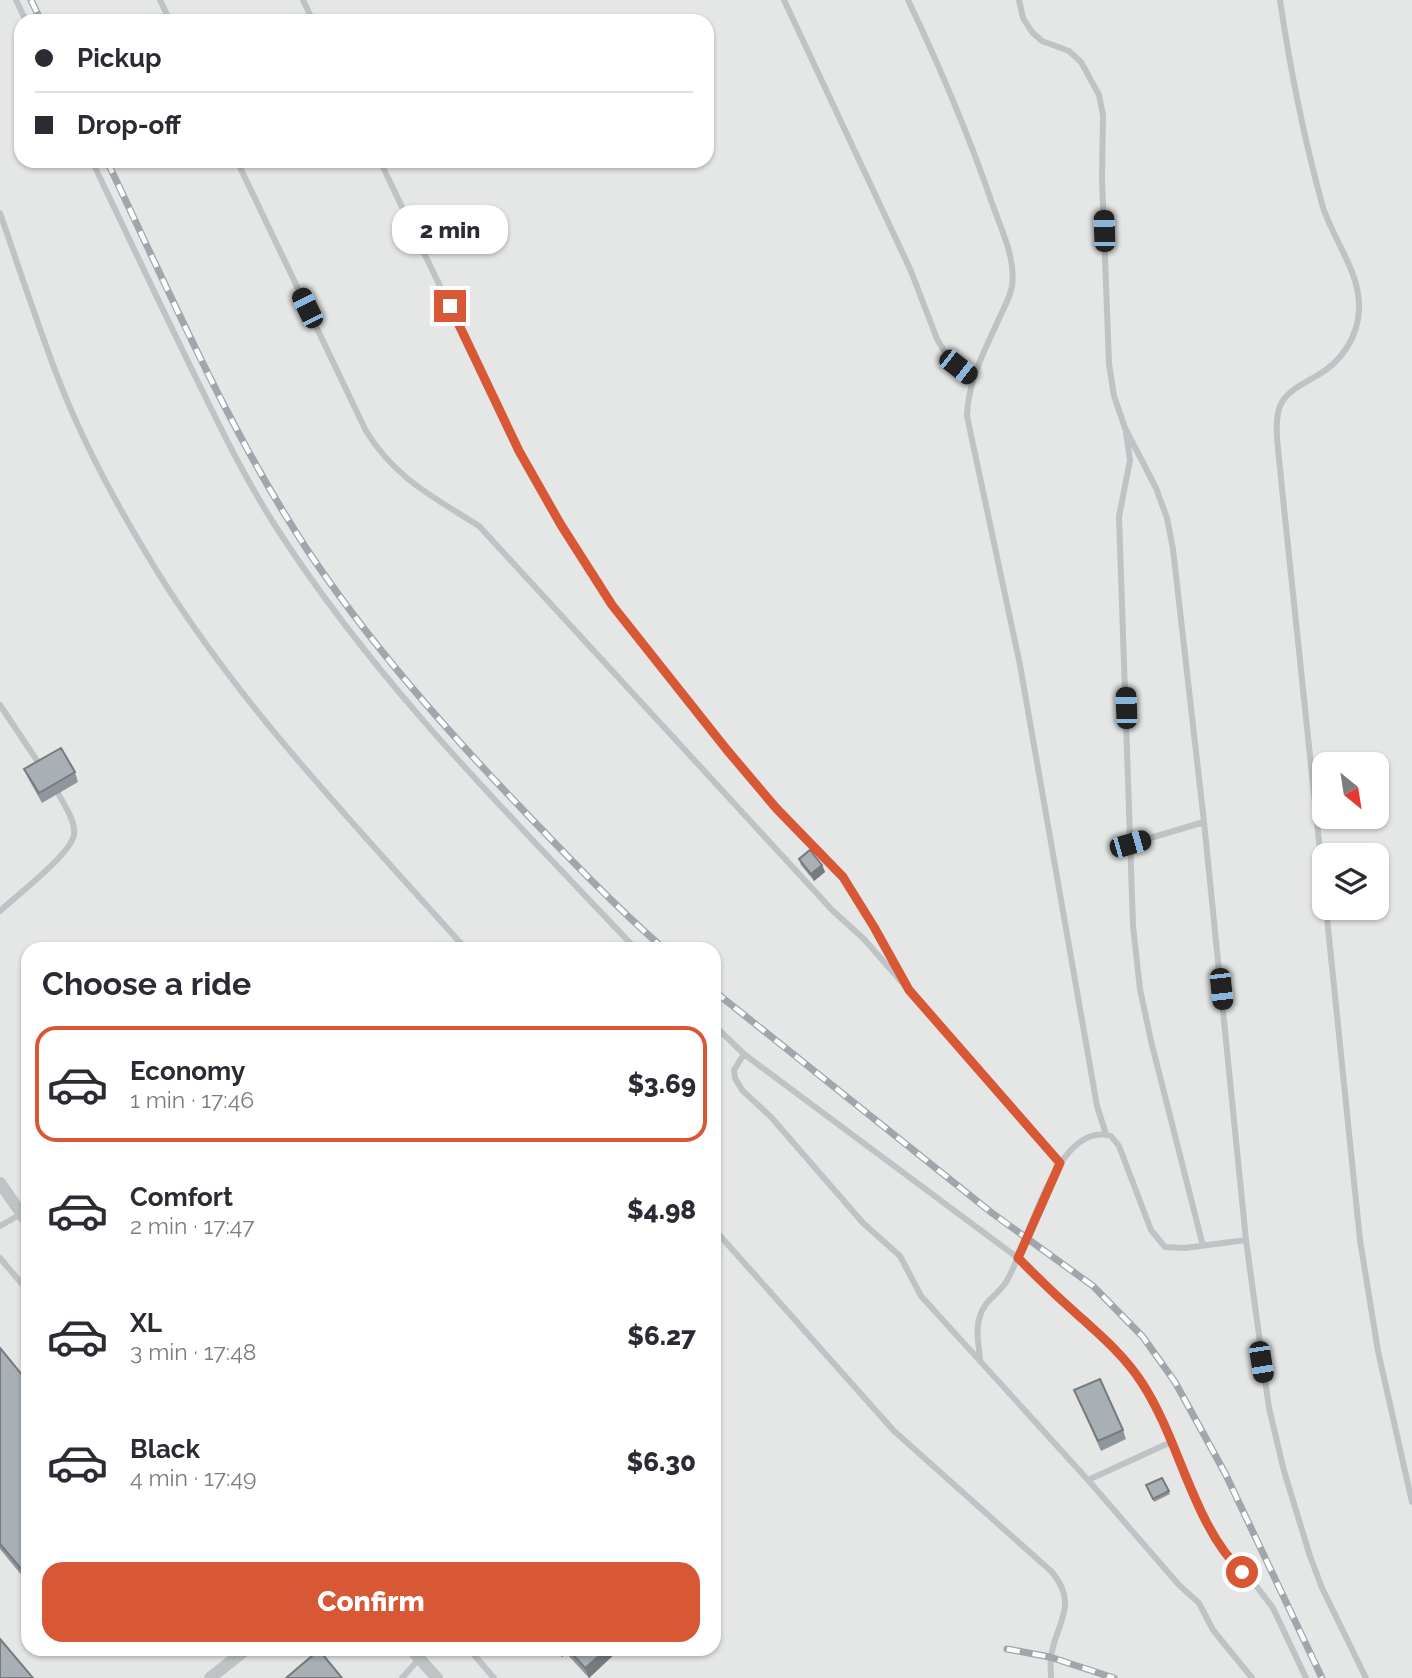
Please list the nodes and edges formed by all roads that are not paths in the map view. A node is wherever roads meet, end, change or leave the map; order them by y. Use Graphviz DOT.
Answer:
graph roads {
  1 [pos="784,0"];
  2 [pos="908,0"];
  3 [pos="1019,0"];
  4 [pos="1280,0"];
  5 [pos="95,168"];
  6 [pos="240,168"];
  7 [pos="383,168"];
  8 [pos="0,213"];
  9 [pos="973,378"];
  10 [pos="1125,428"];
  11 [pos="0,705"];
  12 [pos="43,769"];
  13 [pos="58,793"];
  14 [pos="1204,822"];
  15 [pos="1319,843"];
  16 [pos="1130,844"];
  17 [pos="0,911"];
  18 [pos="1327,920"];
  19 [pos="460,942"];
  20 [pos="629,942"];
  21 [pos="909,990"];
  22 [pos="721,1032"];
  23 [pos="744,1054"];
  24 [pos="1106,1134"];
  25 [pos="1060,1163"];
  26 [pos="0,1182"];
  27 [pos="21,1214"];
  28 [pos="21,1219"];
  29 [pos="0,1226"];
  30 [pos="721,1237"];
  31 [pos="1246,1240"];
  32 [pos="1203,1246"];
  33 [pos="0,1258"];
  34 [pos="1018,1258"];
  35 [pos="21,1283"];
  36 [pos="980,1361"];
  37 [pos="1171,1442"];
  38 [pos="1088,1480"];
  39 [pos="1412,1502"];
  40 [pos="237,1656"];
  41 [pos="417,1656"];
  42 [pos="475,1656"];
  43 [pos="419,1659"];
  44 [pos="210,1678"];
  45 [pos="402,1678"];
  46 [pos="437,1678"];
  47 [pos="494,1678"];
  48 [pos="1051,1678"];
  49 [pos="1252,1678"];
  50 [pos="1306,1678"];
  51 [pos="1366,1678"];
  1 -- 9 [label="lane"];
  2 -- 9 [label="lane"];
  3 -- 10 [label="lane"];
  4 -- 15 [label="lane"];
  5 -- 20 [label="lane"];
  6 -- 21 [label="lane"];
  7 -- 21 [label="lane"];
  8 -- 19 [label="lane"];
  9 -- 24 [label="lane"];
  10 -- 14 [label="lane"];
  10 -- 16 [label="lane"];
  11 -- 12 [label="lane"];
  13 -- 17 [label="lane"];
  14 -- 16 [label="lane"];
  14 -- 31 [label="lane"];
  16 -- 32 [label="lane"];
  18 -- 39 [label="lane"];
  21 -- 25 [label="lane"];
  22 -- 23 [label="lane"];
  23 -- 34 [label="lane"];
  23 -- 36 [label="lane"];
  24 -- 25 [label="lane"];
  24 -- 32 [label="lane"];
  25 -- 34 [label="lane"];
  26 -- 27 [label="street"];
  28 -- 29 [label="lane"];
  30 -- 48 [label="lane"];
  31 -- 32 [label="lane"];
  31 -- 51 [label="lane"];
  33 -- 35 [label="lane"];
  34 -- 36 [label="lane"];
  34 -- 37 [label="lane"];
  36 -- 38 [label="lane"];
  37 -- 38 [label="lane"];
  37 -- 50 [label="lane"];
  38 -- 49 [label="lane"];
  40 -- 44 [label="street"];
  41 -- 43 [label="street"];
  42 -- 47 [label="lane"];
  43 -- 45 [label="lane"];
  43 -- 46 [label="street"];
}
